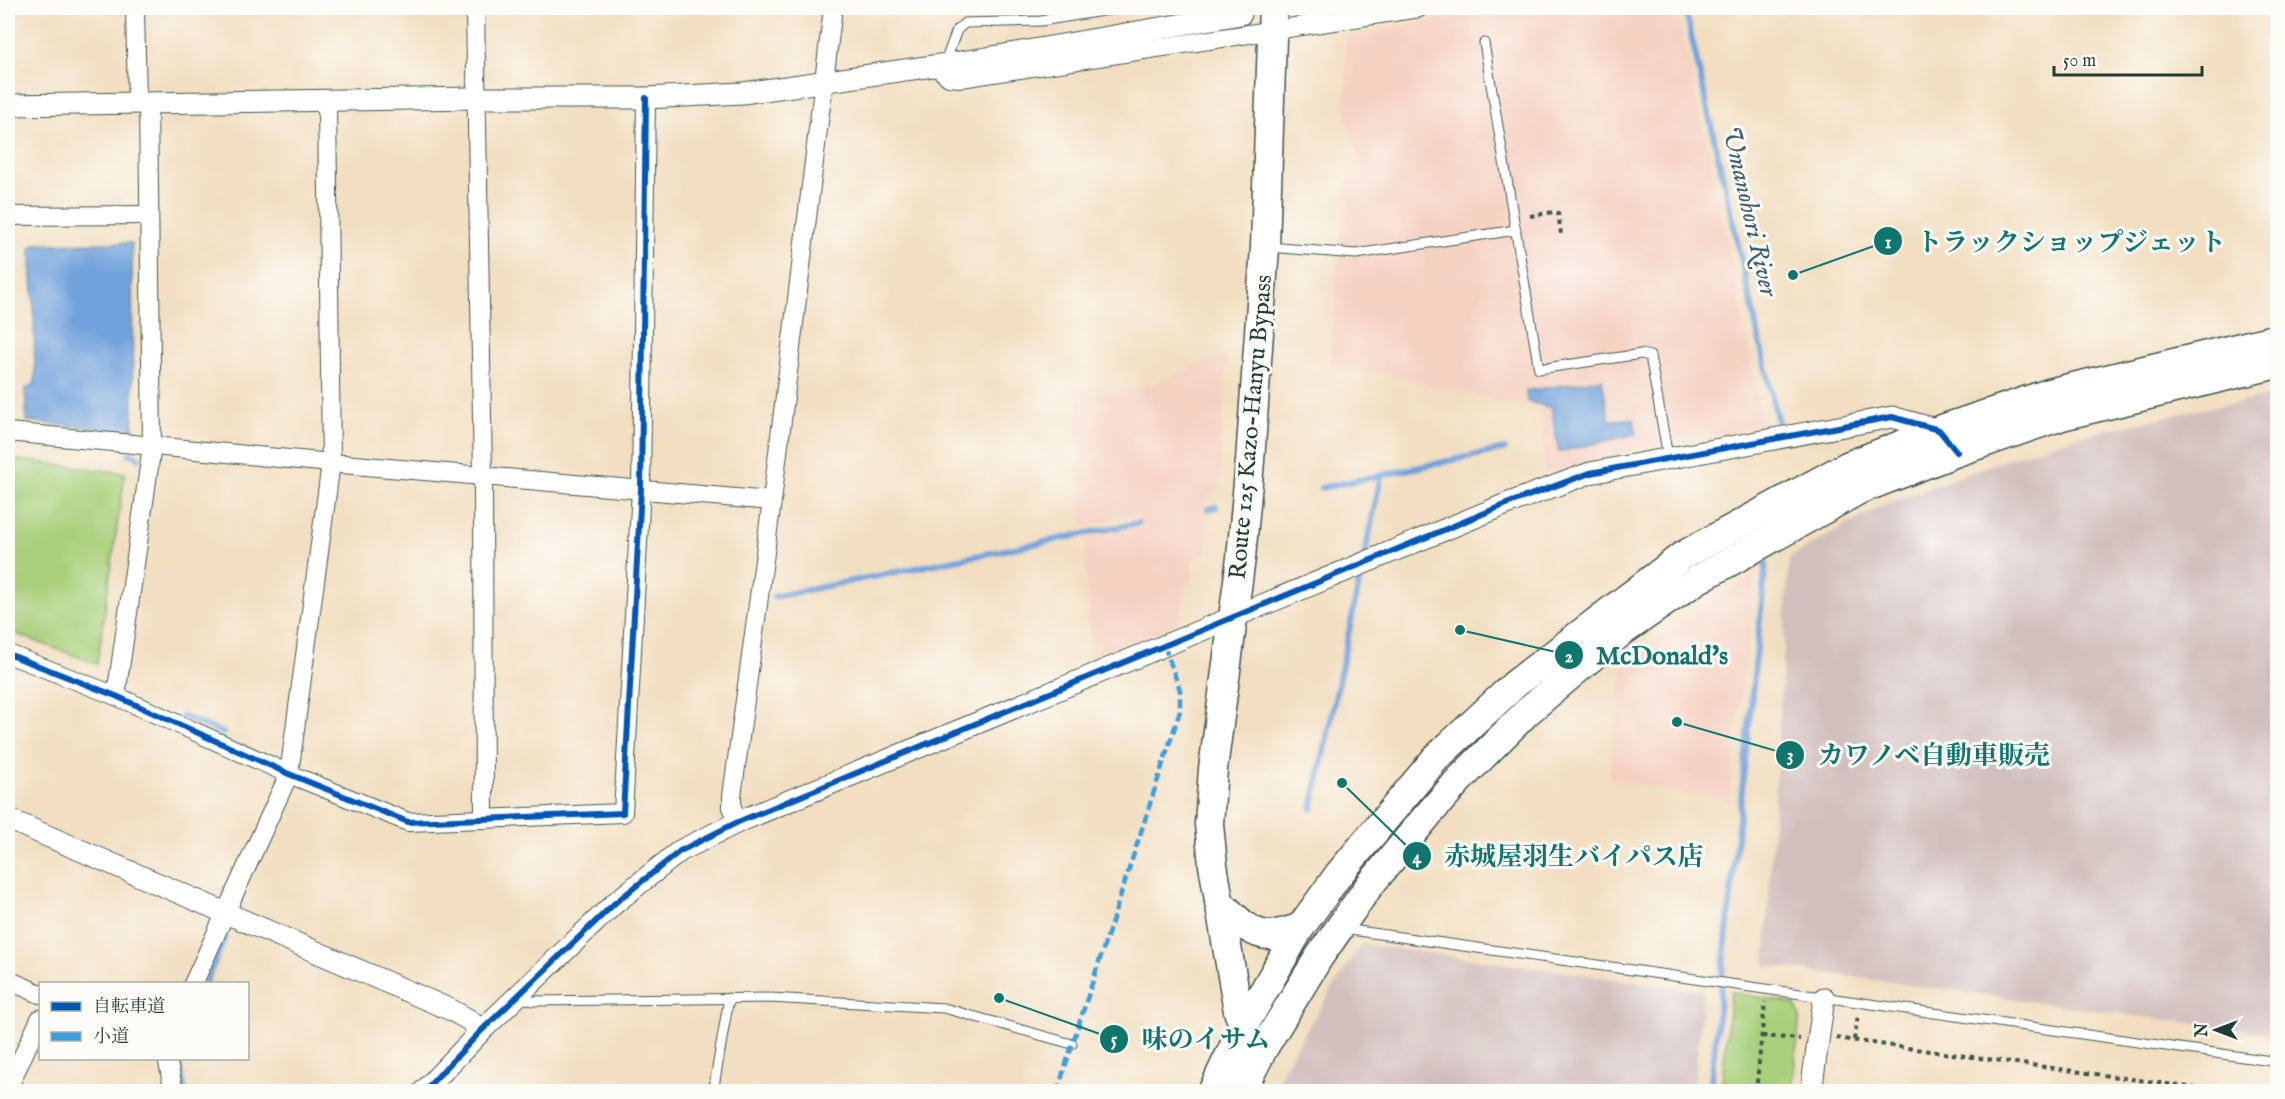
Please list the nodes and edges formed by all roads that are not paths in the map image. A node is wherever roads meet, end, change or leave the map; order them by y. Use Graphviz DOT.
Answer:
graph roads {
  1 [pos="135,8"];
  2 [pos="475,8"];
  3 [pos="833,8"];
  4 [pos="1121,8"];
  5 [pos="1419,8"];
  6 [pos="1241,14"];
  7 [pos="1272,19"];
  8 [pos="1484,43"];
  9 [pos="940,65"];
  10 [pos="823,81"];
  11 [pos="475,98"];
  12 [pos="646,98"];
  13 [pos="327,100"];
  14 [pos="142,104"];
  15 [pos="8,105"];
  16 [pos="149,215"];
  17 [pos="8,216"];
  18 [pos="1516,230"];
  19 [pos="1265,247"];
  20 [pos="2277,338"];
  21 [pos="2277,364"];
  22 [pos="1939,430"];
  23 [pos="8,432"];
  24 [pos="152,446"];
  25 [pos="1957,452"];
  26 [pos="1668,457"];
  27 [pos="331,463"];
  28 [pos="483,476"];
  29 [pos="641,489"];
  30 [pos="772,501"];
  31 [pos="1233,617"];
  32 [pos="8,654"];
  33 [pos="116,696"];
  34 [pos="289,774"];
  35 [pos="8,819"];
  36 [pos="484,819"];
  37 [pos="738,822"];
  38 [pos="1219,902"];
  39 [pos="227,912"];
  40 [pos="1300,928"];
  41 [pos="1339,928"];
  42 [pos="8,980"];
  43 [pos="194,982"];
  44 [pos="39,994"];
  45 [pos="518,997"];
  46 [pos="729,998"];
  47 [pos="1824,998"];
  48 [pos="39,1020"];
  49 [pos="1243,1027"];
  50 [pos="481,1031"];
  51 [pos="1072,1044"];
  52 [pos="1263,1049"];
  53 [pos="167,1060"];
  54 [pos="2277,1062"];
  55 [pos="8,1088"];
  56 [pos="174,1092"];
  57 [pos="423,1092"];
  58 [pos="713,1092"];
  59 [pos="1212,1092"];
  60 [pos="1241,1092"];
  61 [pos="1811,1092"];
  1 -- 14 [label="street"];
  2 -- 11 [label="street"];
  3 -- 10 [label="street"];
  4 -- 9 [label="lane"];
  5 -- 7 [label="street"];
  6 -- 9 [label="street"];
  7 -- 9 [label="street"];
  7 -- 19 [label="highway, Route 125 Kazo-Hanyu Bypass"];
  8 -- 18 [label="lane"];
  9 -- 10 [label="street"];
  10 -- 12 [label="street"];
  10 -- 30 [label="street"];
  11 -- 12 [label="street"];
  11 -- 13 [label="street"];
  11 -- 28 [label="street"];
  12 -- 29 [label="street"];
  13 -- 14 [label="street"];
  13 -- 27 [label="street"];
  14 -- 15 [label="street"];
  14 -- 16 [label="street"];
  16 -- 17 [label="street"];
  16 -- 24 [label="street"];
  18 -- 19 [label="lane"];
  18 -- 26 [label="lane"];
  19 -- 31 [label="highway, Route 125 Kazo-Hanyu Bypass"];
  20 -- 22 [label="highway"];
  21 -- 25 [label="highway"];
  22 -- 25 [label="street"];
  22 -- 26 [label="street"];
  22 -- 40 [label="highway"];
  23 -- 24 [label="street"];
  24 -- 27 [label="street"];
  24 -- 33 [label="street"];
  25 -- 41 [label="highway"];
  26 -- 31 [label="street"];
  27 -- 28 [label="street"];
  27 -- 34 [label="street"];
  28 -- 29 [label="street"];
  28 -- 36 [label="street"];
  29 -- 30 [label="street"];
  29 -- 36 [label="street"];
  30 -- 37 [label="street"];
  31 -- 37 [label="street"];
  31 -- 38 [label="highway, Route 125 Kazo-Hanyu Bypass"];
  32 -- 33 [label="street"];
  33 -- 34 [label="street"];
  34 -- 36 [label="street"];
  34 -- 39 [label="street"];
  35 -- 39 [label="street"];
  37 -- 45 [label="street"];
  38 -- 40 [label="highway"];
  38 -- 49 [label="highway, Route 125 Kazo-Hanyu Bypass"];
  39 -- 43 [label="street"];
  39 -- 50 [label="street"];
  40 -- 49 [label="highway"];
  41 -- 47 [label="lane"];
  41 -- 52 [label="highway"];
  42 -- 44 [label="street"];
  45 -- 46 [label="lane"];
  45 -- 50 [label="street"];
  46 -- 51 [label="lane"];
  46 -- 58 [label="lane"];
  47 -- 54 [label="lane"];
  47 -- 61 [label="street"];
  48 -- 55 [label="street"];
  49 -- 52 [label="highway, Route 125 Kazo-Hanyu Bypass"];
  49 -- 59 [label="highway"];
  50 -- 57 [label="street"];
  52 -- 60 [label="highway"];
  53 -- 56 [label="street"];
}
